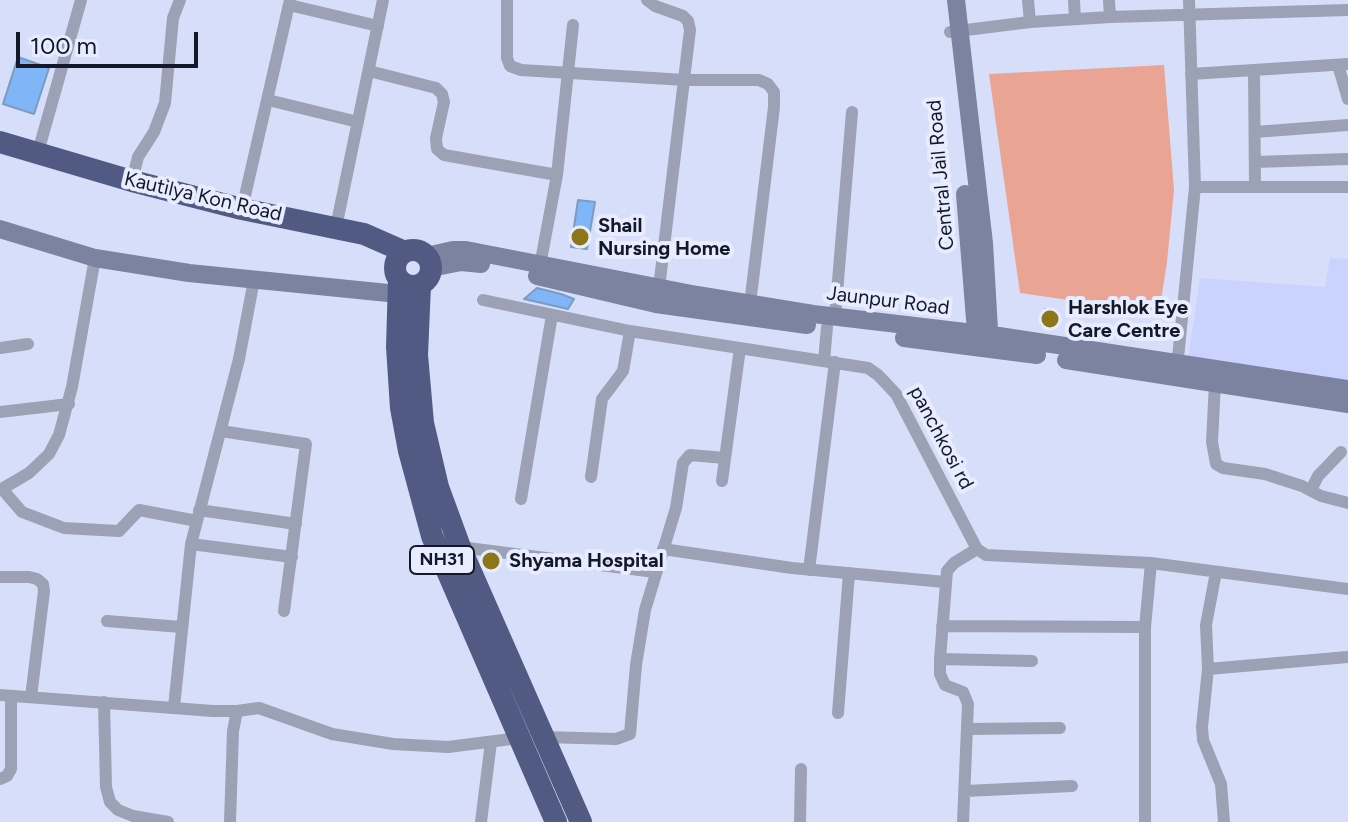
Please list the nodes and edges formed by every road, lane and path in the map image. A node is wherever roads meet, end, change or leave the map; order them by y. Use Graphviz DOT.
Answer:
graph roads {
  1 [pos="81,0"];
  2 [pos="180,0"];
  3 [pos="383,0"];
  4 [pos="507,0"];
  5 [pos="647,0"];
  6 [pos="948,0"];
  7 [pos="956,0"];
  8 [pos="1028,0"];
  9 [pos="1074,0"];
  10 [pos="1109,0"];
  11 [pos="1150,0"];
  12 [pos="1189,0"];
  13 [pos="289,2"];
  14 [pos="1303,6"];
  15 [pos="1348,10"];
  16 [pos="1190,14"];
  17 [pos="1151,16"];
  18 [pos="1110,17"];
  19 [pos="1075,19"];
  20 [pos="1030,22"];
  21 [pos="573,25"];
  22 [pos="378,26"];
  23 [pos="955,32"];
  24 [pos="1343,64"];
  25 [pos="369,71"];
  26 [pos="1254,71"];
  27 [pos="569,72"];
  28 [pos="1191,74"];
  29 [pos="685,80"];
  30 [pos="1348,99"];
  31 [pos="268,100"];
  32 [pos="852,112"];
  33 [pos="358,122"];
  34 [pos="1348,125"];
  35 [pos="1255,132"];
  36 [pos="0,142"];
  37 [pos="38,152"];
  38 [pos="0,154"];
  39 [pos="1348,159"];
  40 [pos="1255,162"];
  41 [pos="557,175"];
  42 [pos="132,181"];
  43 [pos="1255,186"];
  44 [pos="1195,187"];
  45 [pos="1348,187"];
  46 [pos="242,209"];
  47 [pos="0,229"];
  48 [pos="334,232"];
  49 [pos="95,258"];
  50 [pos="540,270"];
  51 [pos="411,271"];
  52 [pos="254,280"];
  53 [pos="659,288"];
  54 [pos="483,300"];
  55 [pos="750,304"];
  56 [pos="552,315"];
  57 [pos="831,322"];
  58 [pos="630,331"];
  59 [pos="984,341"];
  60 [pos="28,344"];
  61 [pos="0,348"];
  62 [pos="740,348"];
  63 [pos="829,362"];
  64 [pos="1177,370"];
  65 [pos="1215,383"];
  66 [pos="1348,389"];
  67 [pos="69,404"];
  68 [pos="1348,404"];
  69 [pos="0,412"];
  70 [pos="221,431"];
  71 [pos="1341,452"];
  72 [pos="725,458"];
  73 [pos="591,477"];
  74 [pos="722,481"];
  75 [pos="1,490"];
  76 [pos="1311,490"];
  77 [pos="521,499"];
  78 [pos="1348,503"];
  79 [pos="198,516"];
  80 [pos="296,524"];
  81 [pos="191,544"];
  82 [pos="460,547"];
  83 [pos="663,549"];
  84 [pos="977,549"];
  85 [pos="292,557"];
  86 [pos="1151,563"];
  87 [pos="809,570"];
  88 [pos="655,572"];
  89 [pos="1216,572"];
  90 [pos="849,573"];
  91 [pos="0,577"];
  92 [pos="945,582"];
  93 [pos="1348,589"];
  94 [pos="284,611"];
  95 [pos="107,621"];
  96 [pos="942,626"];
  97 [pos="181,627"];
  98 [pos="1145,627"];
  99 [pos="1348,657"];
  100 [pos="940,659"];
  101 [pos="1032,661"];
  102 [pos="1208,669"];
  103 [pos="5,696"];
  104 [pos="31,697"];
  105 [pos="104,702"];
  106 [pos="174,707"];
  107 [pos="237,711"];
  108 [pos="838,713"];
  109 [pos="1060,728"];
  110 [pos="967,729"];
  111 [pos="543,737"];
  112 [pos="519,738"];
  113 [pos="491,742"];
  114 [pos="801,769"];
  115 [pos="0,779"];
  116 [pos="1072,786"];
  117 [pos="965,791"];
  118 [pos="168,822"];
  119 [pos="230,822"];
  120 [pos="481,822"];
  121 [pos="556,822"];
  122 [pos="581,822"];
  123 [pos="800,822"];
  124 [pos="963,822"];
  125 [pos="1145,822"];
  126 [pos="1224,822"];
  1 -- 37 [label="street"];
  2 -- 42 [label="street"];
  3 -- 22 [label="street"];
  4 -- 27 [label="street"];
  5 -- 29 [label="street"];
  6 -- 23 [label="street, Central Jail Road"];
  7 -- 23 [label="street"];
  8 -- 20 [label="street"];
  9 -- 19 [label="street"];
  10 -- 18 [label="street"];
  11 -- 17 [label="street"];
  12 -- 16 [label="street"];
  13 -- 22 [label="street"];
  13 -- 31 [label="street"];
  14 -- 15 [label="street"];
  14 -- 16 [label="street"];
  16 -- 17 [label="street"];
  16 -- 28 [label="street"];
  17 -- 18 [label="street"];
  18 -- 19 [label="street"];
  19 -- 20 [label="street"];
  20 -- 23 [label="street"];
  21 -- 27 [label="street"];
  22 -- 25 [label="street"];
  23 -- 59 [label="street, Central Jail Road"];
  24 -- 26 [label="street"];
  24 -- 30 [label="street"];
  25 -- 33 [label="street"];
  25 -- 41 [label="street"];
  26 -- 28 [label="street"];
  26 -- 35 [label="street"];
  27 -- 29 [label="street"];
  27 -- 41 [label="street"];
  28 -- 44 [label="street"];
  29 -- 53 [label="street"];
  29 -- 55 [label="street"];
  31 -- 33 [label="street"];
  31 -- 46 [label="street"];
  32 -- 57 [label="street"];
  33 -- 48 [label="street"];
  34 -- 35 [label="street"];
  35 -- 40 [label="street"];
  36 -- 37 [label="highway, Kautilya Kon Road"];
  37 -- 42 [label="highway, Kautilya Kon Road"];
  38 -- 48 [label="highway, Kautilya Kon Road"];
  39 -- 40 [label="street"];
  40 -- 43 [label="street"];
  41 -- 50 [label="street"];
  42 -- 46 [label="highway, Kautilya Kon Road"];
  43 -- 44 [label="street"];
  43 -- 45 [label="street"];
  44 -- 64 [label="street"];
  46 -- 48 [label="highway, Kautilya Kon Road"];
  47 -- 49 [label="street, Jaunpur Road"];
  48 -- 51 [label="highway, Kautilya Kon Road"];
  49 -- 52 [label="street, Jaunpur Road"];
  49 -- 67 [label="street"];
  50 -- 51 [label="street, Jaunpur Road"];
  50 -- 53 [label="street, Jaunpur Road"];
  50 -- 57 [label="street, Jaunpur Road"];
  51 -- 52 [label="street, Jaunpur Road"];
  51 -- 82 [label="highway, NH31"];
  51 -- 112 [label="highway, NH31"];
  52 -- 70 [label="street"];
  53 -- 55 [label="street, Jaunpur Road"];
  54 -- 56 [label="street, panchkosi rd"];
  55 -- 57 [label="street, Jaunpur Road"];
  56 -- 58 [label="street, panchkosi rd"];
  56 -- 77 [label="street"];
  57 -- 59 [label="street, Jaunpur Road"];
  57 -- 63 [label="street"];
  58 -- 62 [label="street, panchkosi rd"];
  58 -- 73 [label="street"];
  59 -- 64 [label="street, Jaunpur Road"];
  60 -- 61 [label="street"];
  62 -- 63 [label="street, panchkosi rd"];
  62 -- 72 [label="street"];
  63 -- 84 [label="street, panchkosi rd"];
  63 -- 87 [label="street"];
  64 -- 65 [label="street, Jaunpur Road"];
  64 -- 66 [label="street, Jaunpur Road"];
  65 -- 68 [label="street, Jaunpur Road"];
  65 -- 76 [label="street"];
  67 -- 69 [label="street"];
  67 -- 75 [label="street"];
  70 -- 79 [label="street"];
  70 -- 80 [label="street"];
  71 -- 76 [label="street"];
  72 -- 74 [label="street"];
  72 -- 83 [label="street"];
  75 -- 79 [label="street"];
  76 -- 78 [label="street"];
  79 -- 80 [label="street"];
  79 -- 81 [label="street"];
  80 -- 85 [label="street"];
  81 -- 85 [label="street"];
  81 -- 97 [label="street"];
  82 -- 88 [label="street"];
  82 -- 111 [label="highway, NH31"];
  83 -- 87 [label="street"];
  83 -- 88 [label="street"];
  84 -- 86 [label="street"];
  84 -- 92 [label="street"];
  85 -- 94 [label="street"];
  86 -- 89 [label="street"];
  86 -- 98 [label="street"];
  87 -- 90 [label="street"];
  88 -- 111 [label="street"];
  89 -- 93 [label="street"];
  89 -- 102 [label="street"];
  90 -- 92 [label="street"];
  90 -- 108 [label="street"];
  91 -- 104 [label="street"];
  92 -- 96 [label="street"];
  95 -- 97 [label="street"];
  96 -- 98 [label="street"];
  96 -- 100 [label="street"];
  97 -- 106 [label="street"];
  98 -- 125 [label="street"];
  99 -- 102 [label="street"];
  100 -- 101 [label="street"];
  100 -- 110 [label="street"];
  102 -- 126 [label="street"];
  103 -- 104 [label="street"];
  103 -- 115 [label="street"];
  104 -- 105 [label="street"];
  105 -- 106 [label="street"];
  105 -- 118 [label="street"];
  106 -- 107 [label="street"];
  107 -- 113 [label="street"];
  107 -- 119 [label="street"];
  109 -- 110 [label="street"];
  110 -- 117 [label="street"];
  111 -- 122 [label="highway, NH31"];
  112 -- 113 [label="street"];
  112 -- 121 [label="highway, NH31"];
  113 -- 120 [label="street"];
  114 -- 123 [label="street"];
  116 -- 117 [label="street"];
  117 -- 124 [label="street"];
}
